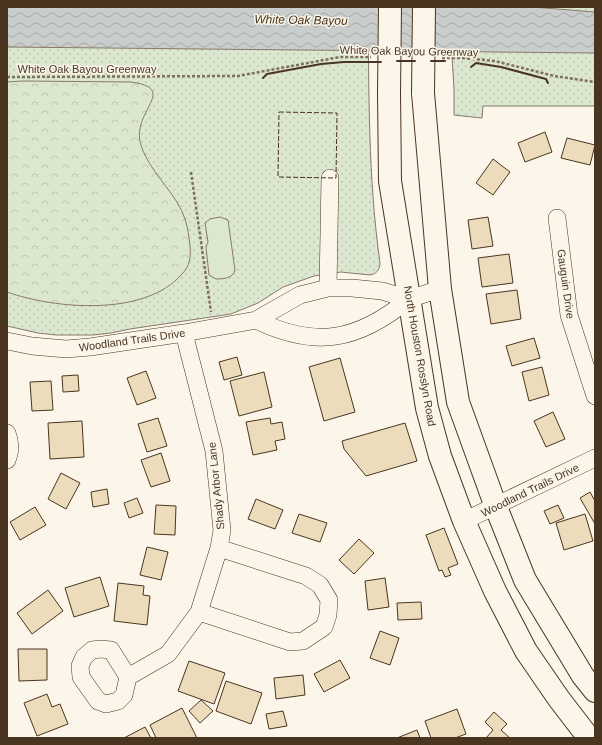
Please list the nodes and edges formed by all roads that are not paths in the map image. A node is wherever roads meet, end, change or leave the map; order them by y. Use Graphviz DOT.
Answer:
graph roads {
  1 [pos="390,7"];
  2 [pos="424,7"];
  3 [pos="330,178"];
  4 [pos="557,218"];
  5 [pos="328,288"];
  6 [pos="440,289"];
  7 [pos="409,299"];
  8 [pos="256,320"];
  9 [pos="184,333"];
  10 [pos="7,341"];
  11 [pos="595,396"];
  12 [pos="7,433"];
  13 [pos="595,458"];
  14 [pos="7,460"];
  15 [pos="496,507"];
  16 [pos="464,521"];
  17 [pos="219,548"];
  18 [pos="199,612"];
  19 [pos="128,677"];
  20 [pos="595,691"];
  21 [pos="589,738"];
  1 -- 7 [label="main road, North Houston Rosslyn Road, bridge"];
  2 -- 6 [label="main road, bridge"];
  3 -- 5 [label="street"];
  4 -- 11 [label="street, Gauguin Drive"];
  5 -- 7 [label="street, Woodland Trails Drive"];
  5 -- 8 [label="street, Woodland Trails Drive"];
  6 -- 7 [label="street"];
  6 -- 15 [label="main road"];
  7 -- 8 [label="street"];
  7 -- 16 [label="main road, North Houston Rosslyn Road"];
  8 -- 9 [label="street, Woodland Trails Drive"];
  9 -- 10 [label="street, Woodland Trails Drive"];
  9 -- 17 [label="street, Shady Arbor Lane"];
  12 -- 14 [label="street"];
  13 -- 15 [label="street, Woodland Trails Drive"];
  15 -- 16 [label="street, Woodland Trails Drive"];
  15 -- 20 [label="main road"];
  16 -- 21 [label="main road, North Houston Rosslyn Road"];
  17 -- 18 [label="street, Shady Arbor Lane"];
  17 -- 18 [label="street"];
  18 -- 19 [label="street, Shady Arbor Lane"];
}
